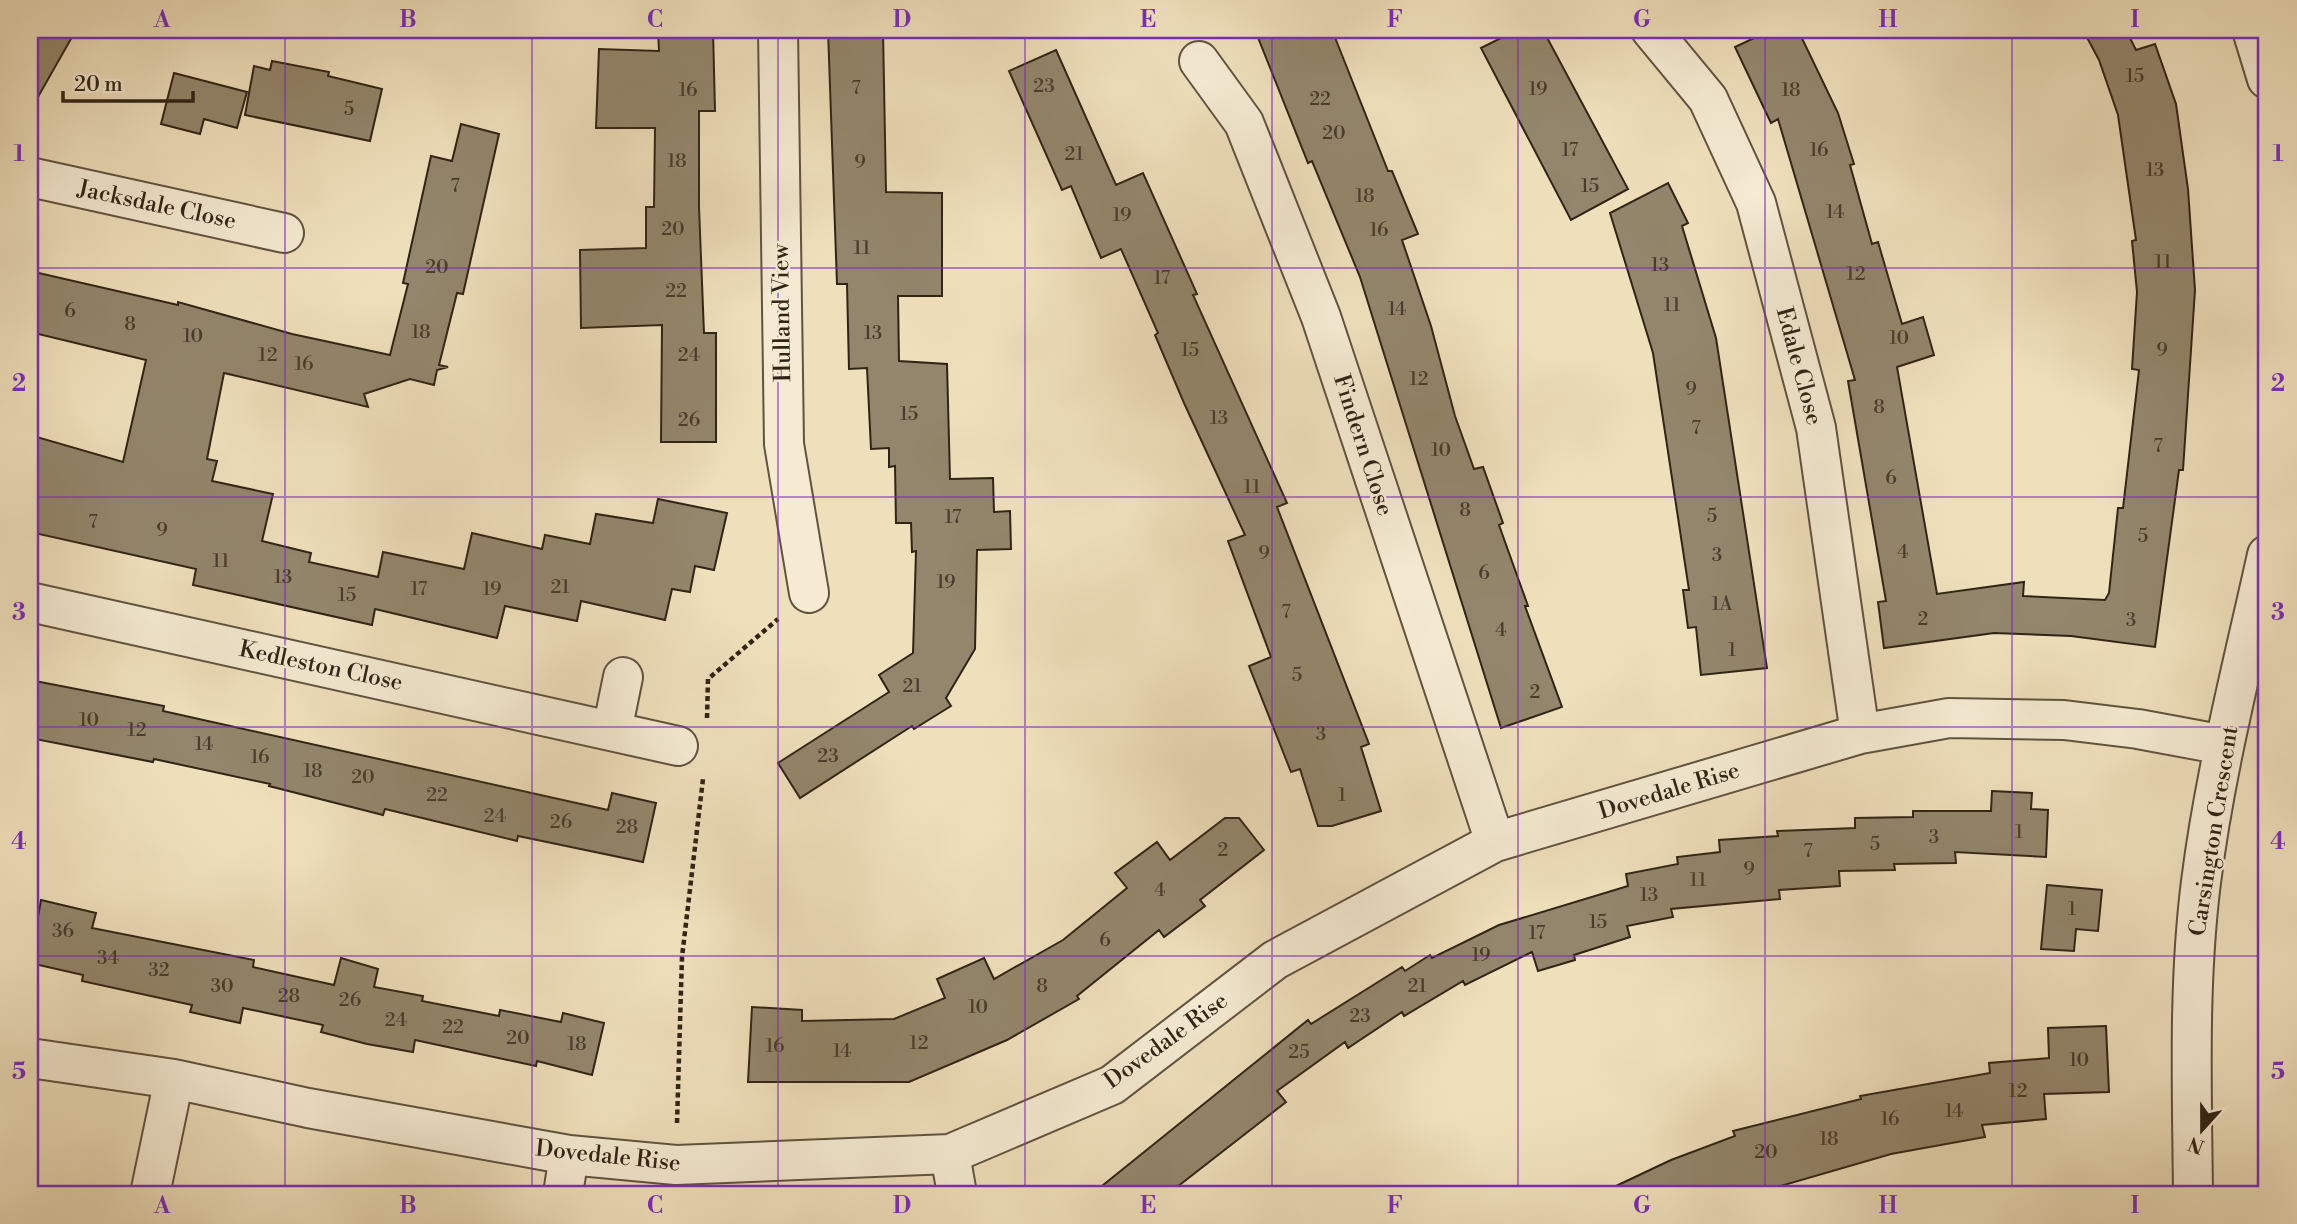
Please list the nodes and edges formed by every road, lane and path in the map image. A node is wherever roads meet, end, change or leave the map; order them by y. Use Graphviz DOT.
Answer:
graph roads {
  1 [pos="778,30"];
  2 [pos="1651,30"];
  3 [pos="2252,30"];
  4 [pos="1199,61"];
  5 [pos="2267,79"];
  6 [pos="30,177"];
  7 [pos="284,233"];
  8 [pos="2267,555"];
  9 [pos="808,593"];
  10 [pos="30,602"];
  11 [pos="623,677"];
  12 [pos="612,731"];
  13 [pos="1860,734"];
  14 [pos="2224,745"];
  15 [pos="696,746"];
  16 [pos="1495,842"];
  17 [pos="30,1058"];
  18 [pos="174,1079"];
  19 [pos="950,1154"];
  20 [pos="569,1155"];
  21 [pos="676,1166"];
  22 [pos="150,1194"];
  23 [pos="563,1194"];
  24 [pos="957,1194"];
  25 [pos="2193,1194"];
  1 -- 9 [label="street, Hulland View"];
  2 -- 13 [label="street, Edale Close"];
  3 -- 5 [label="street"];
  4 -- 16 [label="street, Findern Close"];
  6 -- 7 [label="street, Jacksdale Close"];
  8 -- 14 [label="street, Carsington Crescent"];
  9 -- 15 [label="path"];
  10 -- 12 [label="street, Kedleston Close"];
  11 -- 12 [label="street"];
  12 -- 15 [label="street, Kedleston Close"];
  13 -- 14 [label="street, Dovedale Rise"];
  13 -- 16 [label="street, Dovedale Rise"];
  14 -- 25 [label="street, Carsington Crescent"];
  15 -- 21 [label="path"];
  16 -- 19 [label="street, Dovedale Rise"];
  17 -- 18 [label="street, Dovedale Rise"];
  18 -- 20 [label="street, Dovedale Rise"];
  18 -- 22 [label="street"];
  19 -- 21 [label="street, Dovedale Rise"];
  19 -- 24 [label="street"];
  20 -- 21 [label="street, Dovedale Rise"];
  20 -- 23 [label="street"];
}
